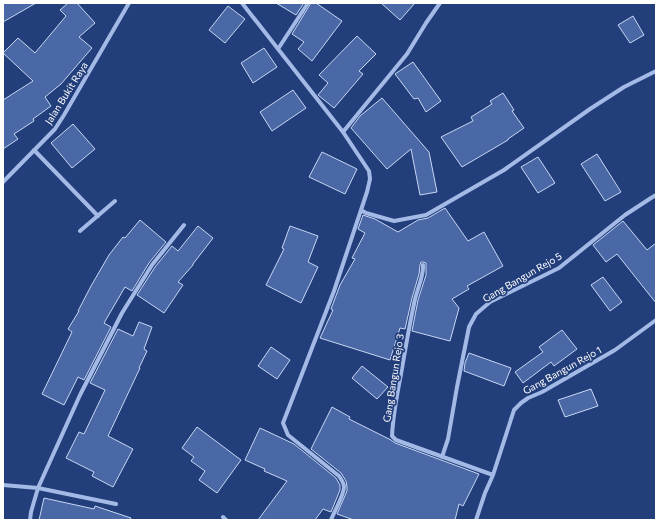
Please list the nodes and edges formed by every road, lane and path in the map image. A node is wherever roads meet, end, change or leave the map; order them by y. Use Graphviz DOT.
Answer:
graph roads {
  1 [pos="129,3"];
  2 [pos="242,3"];
  3 [pos="308,3"];
  4 [pos="440,3"];
  5 [pos="278,48"];
  6 [pos="656,71"];
  7 [pos="343,132"];
  8 [pos="34,150"];
  9 [pos="3,181"];
  10 [pos="656,195"];
  11 [pos="116,201"];
  12 [pos="361,210"];
  13 [pos="98,216"];
  14 [pos="184,226"];
  15 [pos="80,231"];
  16 [pos="423,265"];
  17 [pos="656,320"];
  18 [pos="442,457"];
  19 [pos="492,475"];
  20 [pos="3,485"];
  21 [pos="38,488"];
  22 [pos="116,504"];
  23 [pos="30,520"];
  24 [pos="331,520"];
  25 [pos="476,520"];
  1 -- 8 [label="street, Jalan Bukit Raya"];
  2 -- 5 [label="street"];
  3 -- 5 [label="street"];
  4 -- 7 [label="street"];
  5 -- 7 [label="street"];
  6 -- 12 [label="street"];
  7 -- 12 [label="street"];
  8 -- 9 [label="street, Jalan Bukit Raya"];
  8 -- 13 [label="street"];
  10 -- 18 [label="street, Gang Bangun Rejo 5"];
  11 -- 13 [label="street"];
  12 -- 24 [label="street"];
  13 -- 15 [label="street"];
  14 -- 21 [label="street"];
  16 -- 18 [label="street, Gang Bangun Rejo 3"];
  17 -- 19 [label="street, Gang Bangun Rejo 1"];
  18 -- 19 [label="street, Gang Bangun Rejo 3"];
  19 -- 25 [label="street"];
  20 -- 21 [label="street"];
  21 -- 22 [label="street"];
  21 -- 23 [label="street"];
}
